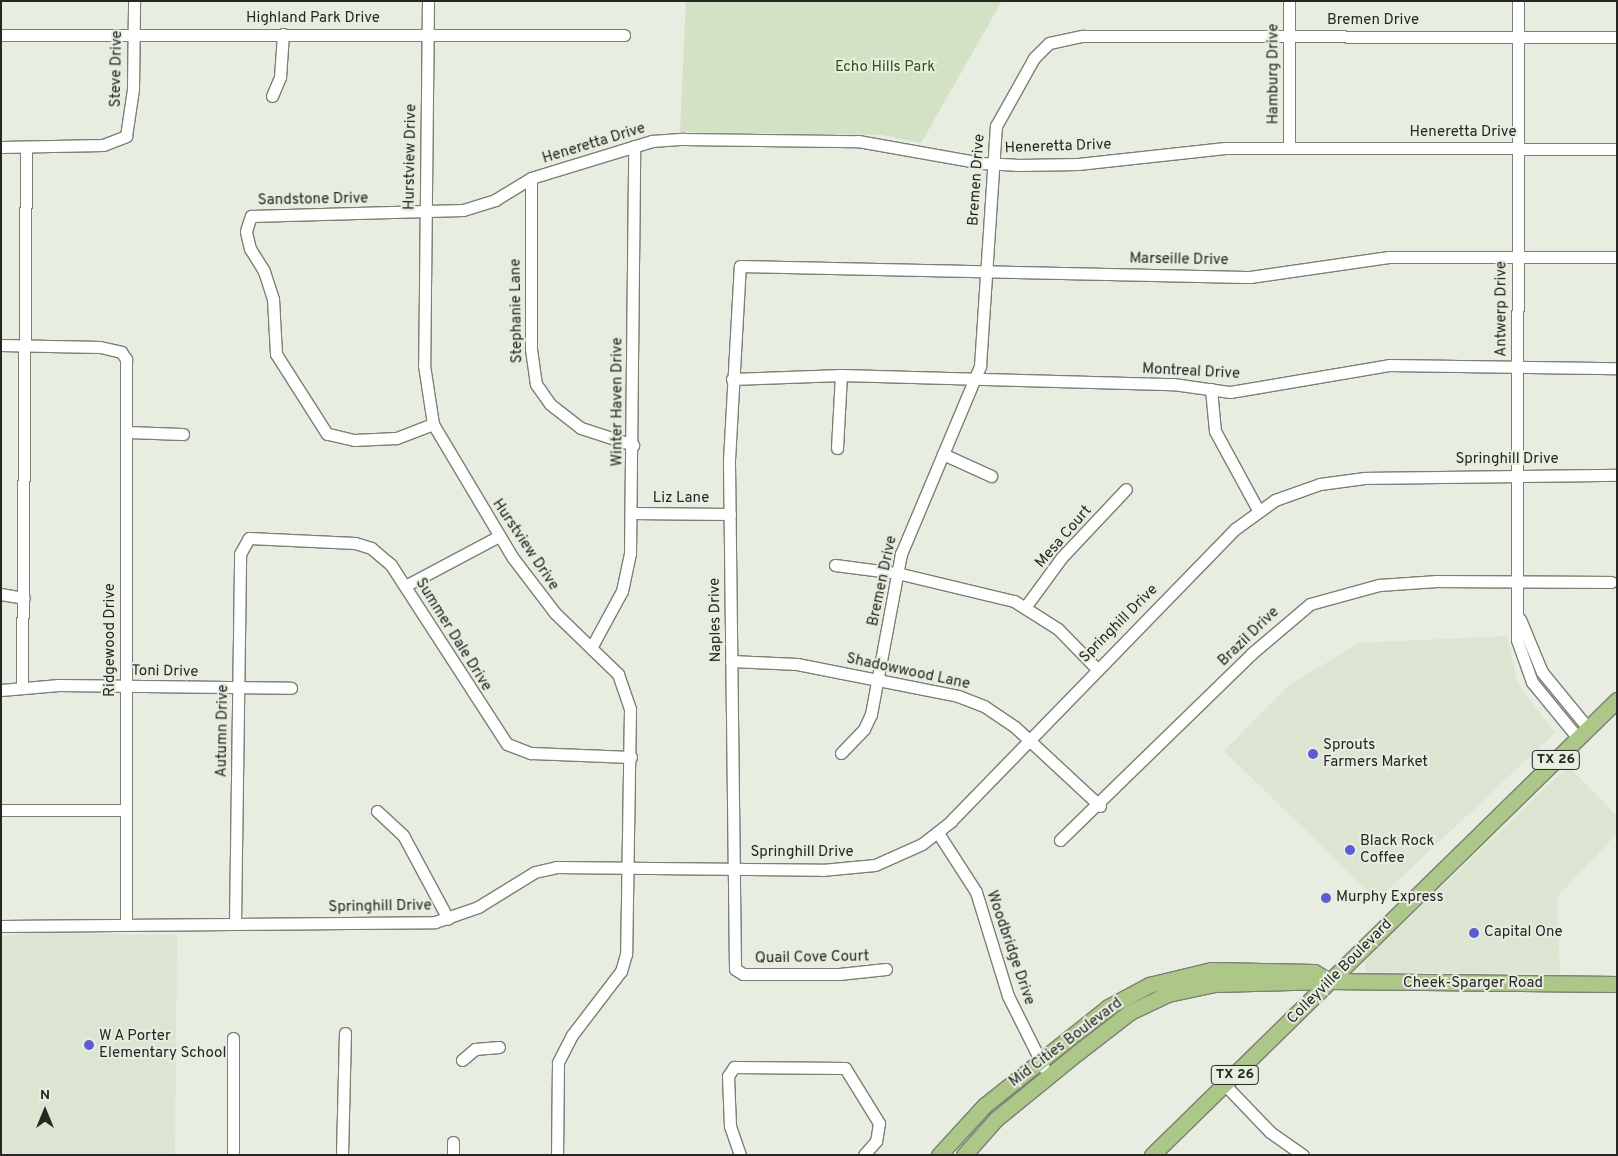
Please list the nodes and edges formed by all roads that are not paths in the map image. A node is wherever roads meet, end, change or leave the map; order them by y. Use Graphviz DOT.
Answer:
graph roads {
  1 [pos="134,1"];
  2 [pos="428,1"];
  3 [pos="1289,1"];
  4 [pos="1518,1"];
  5 [pos="428,33"];
  6 [pos="133,34"];
  7 [pos="283,34"];
  8 [pos="1,35"];
  9 [pos="624,35"];
  10 [pos="1287,36"];
  11 [pos="1517,36"];
  12 [pos="1617,37"];
  13 [pos="272,96"];
  14 [pos="634,146"];
  15 [pos="1,147"];
  16 [pos="26,147"];
  17 [pos="1289,147"];
  18 [pos="1517,148"];
  19 [pos="1617,148"];
  20 [pos="992,163"];
  21 [pos="531,178"];
  22 [pos="426,214"];
  23 [pos="1517,256"];
  24 [pos="1617,256"];
  25 [pos="740,266"];
  26 [pos="987,272"];
  27 [pos="26,344"];
  28 [pos="1,345"];
  29 [pos="1517,365"];
  30 [pos="1617,368"];
  31 [pos="842,375"];
  32 [pos="732,379"];
  33 [pos="976,379"];
  34 [pos="1211,389"];
  35 [pos="433,424"];
  36 [pos="127,432"];
  37 [pos="183,434"];
  38 [pos="633,445"];
  39 [pos="837,448"];
  40 [pos="944,454"];
  41 [pos="1517,475"];
  42 [pos="1617,475"];
  43 [pos="991,476"];
  44 [pos="1126,490"];
  45 [pos="1258,510"];
  46 [pos="632,513"];
  47 [pos="730,514"];
  48 [pos="499,536"];
  49 [pos="244,540"];
  50 [pos="835,566"];
  51 [pos="897,573"];
  52 [pos="1517,582"];
  53 [pos="1611,582"];
  54 [pos="405,586"];
  55 [pos="1,594"];
  56 [pos="24,598"];
  57 [pos="1026,606"];
  58 [pos="591,648"];
  59 [pos="731,661"];
  60 [pos="1096,668"];
  61 [pos="878,679"];
  62 [pos="126,686"];
  63 [pos="22,687"];
  64 [pos="238,687"];
  65 [pos="291,688"];
  66 [pos="1,690"];
  67 [pos="1617,700"];
  68 [pos="1583,733"];
  69 [pos="1028,740"];
  70 [pos="840,753"];
  71 [pos="631,757"];
  72 [pos="1100,806"];
  73 [pos="1,810"];
  74 [pos="126,810"];
  75 [pos="377,811"];
  76 [pos="938,833"];
  77 [pos="1060,840"];
  78 [pos="628,866"];
  79 [pos="733,868"];
  80 [pos="448,919"];
  81 [pos="235,923"];
  82 [pos="126,924"];
  83 [pos="1,926"];
  84 [pos="886,969"];
  85 [pos="738,973"];
  86 [pos="1329,982"];
  87 [pos="1617,984"];
  88 [pos="345,1033"];
  89 [pos="233,1038"];
  90 [pos="498,1047"];
  91 [pos="462,1060"];
  92 [pos="1040,1062"];
  93 [pos="1048,1076"];
  94 [pos="1225,1085"];
  95 [pos="453,1142"];
  96 [pos="233,1155"];
  97 [pos="342,1155"];
  98 [pos="453,1155"];
  99 [pos="557,1155"];
  100 [pos="740,1155"];
  101 [pos="864,1155"];
  102 [pos="939,1155"];
  103 [pos="964,1155"];
  104 [pos="1152,1155"];
  105 [pos="1303,1155"];
  1 -- 6 [label="street, Steve Drive"];
  2 -- 5 [label="street, Hurstview Drive"];
  3 -- 10 [label="street, Hamburg Drive"];
  4 -- 11 [label="street, Antwerp Drive"];
  5 -- 7 [label="street, Highland Park Drive"];
  5 -- 9 [label="street, Highland Park Drive"];
  5 -- 22 [label="street, Hurstview Drive"];
  6 -- 7 [label="street, Highland Park Drive"];
  6 -- 8 [label="street, Highland Park Drive"];
  6 -- 16 [label="street, Steve Drive"];
  7 -- 13 [label="street"];
  10 -- 11 [label="street, Bremen Drive"];
  10 -- 17 [label="street, Hamburg Drive"];
  10 -- 20 [label="street, Bremen Drive"];
  11 -- 12 [label="street, Bremen Drive"];
  11 -- 18 [label="street, Antwerp Drive"];
  14 -- 20 [label="street, Heneretta Drive"];
  14 -- 21 [label="street, Heneretta Drive"];
  14 -- 38 [label="street, Winter Haven Drive"];
  15 -- 16 [label="street"];
  16 -- 27 [label="street"];
  17 -- 18 [label="street, Heneretta Drive"];
  17 -- 20 [label="street, Heneretta Drive"];
  18 -- 19 [label="street, Heneretta Drive"];
  18 -- 23 [label="street, Antwerp Drive"];
  20 -- 26 [label="street, Bremen Drive"];
  21 -- 22 [label="street, Heneretta Drive"];
  21 -- 38 [label="street, Stephanie Lane"];
  22 -- 35 [label="street, Hurstview Drive"];
  22 -- 35 [label="street, Sandstone Drive"];
  23 -- 24 [label="street, Marseille Drive"];
  23 -- 26 [label="street, Marseille Drive"];
  23 -- 29 [label="street, Antwerp Drive"];
  25 -- 26 [label="street, Marseille Drive"];
  25 -- 32 [label="street, Naples Drive"];
  26 -- 33 [label="street, Bremen Drive"];
  27 -- 28 [label="street"];
  27 -- 36 [label="street, Ridgewood Drive"];
  27 -- 56 [label="street"];
  29 -- 30 [label="street, Montreal Drive"];
  29 -- 34 [label="street, Montreal Drive"];
  29 -- 41 [label="street, Antwerp Drive"];
  31 -- 32 [label="street, Montreal Drive"];
  31 -- 33 [label="street, Montreal Drive"];
  31 -- 39 [label="street"];
  32 -- 47 [label="street, Naples Drive"];
  33 -- 34 [label="street, Montreal Drive"];
  33 -- 40 [label="street, Bremen Drive"];
  34 -- 45 [label="street"];
  35 -- 48 [label="street, Hurstview Drive"];
  36 -- 37 [label="street"];
  36 -- 62 [label="street, Ridgewood Drive"];
  38 -- 46 [label="street, Winter Haven Drive"];
  40 -- 43 [label="street"];
  40 -- 51 [label="street, Bremen Drive"];
  41 -- 42 [label="street, Springhill Drive"];
  41 -- 45 [label="street, Springhill Drive"];
  41 -- 52 [label="street, Antwerp Drive"];
  44 -- 57 [label="street, Mesa Court"];
  45 -- 60 [label="street, Springhill Drive"];
  46 -- 47 [label="street, Liz Lane"];
  46 -- 58 [label="street, Winter Haven Drive"];
  47 -- 59 [label="street, Naples Drive"];
  48 -- 54 [label="street"];
  48 -- 58 [label="street, Hurstview Drive"];
  49 -- 54 [label="street, Summer Dale Drive"];
  49 -- 64 [label="street, Autumn Drive"];
  50 -- 51 [label="street"];
  51 -- 57 [label="street"];
  51 -- 61 [label="street, Bremen Drive"];
  52 -- 53 [label="street, Brazil Drive"];
  52 -- 68 [label="street, Antwerp Drive"];
  52 -- 72 [label="street, Brazil Drive"];
  54 -- 71 [label="street, Summer Dale Drive"];
  55 -- 56 [label="street"];
  56 -- 63 [label="street"];
  57 -- 60 [label="street"];
  58 -- 71 [label="street, Hurstview Drive"];
  59 -- 61 [label="street, Shadowwood Lane"];
  59 -- 79 [label="street, Naples Drive"];
  60 -- 69 [label="street, Springhill Drive"];
  61 -- 69 [label="street, Shadowwood Lane"];
  61 -- 70 [label="street, Bremen Drive"];
  62 -- 63 [label="street, Toni Drive"];
  62 -- 64 [label="street, Toni Drive"];
  62 -- 74 [label="street, Ridgewood Drive"];
  63 -- 66 [label="street, Toni Drive"];
  64 -- 65 [label="street, Toni Drive"];
  64 -- 81 [label="street, Autumn Drive"];
  67 -- 68 [label="main road, Colleyville Boulevard / TX 26"];
  68 -- 86 [label="main road, Colleyville Boulevard / TX 26"];
  69 -- 72 [label="street, Shadowwood Lane"];
  69 -- 76 [label="street, Springhill Drive"];
  71 -- 78 [label="street, Hurstview Drive"];
  72 -- 77 [label="street, Brazil Drive"];
  73 -- 74 [label="street"];
  74 -- 82 [label="street, Ridgewood Drive"];
  75 -- 80 [label="street"];
  76 -- 79 [label="street, Springhill Drive"];
  76 -- 92 [label="street, Woodbridge Drive"];
  78 -- 79 [label="street, Springhill Drive"];
  78 -- 80 [label="street, Springhill Drive"];
  78 -- 99 [label="street, Hurstview Drive"];
  79 -- 85 [label="street, Naples Drive"];
  80 -- 81 [label="street, Springhill Drive"];
  81 -- 82 [label="street, Springhill Drive"];
  82 -- 83 [label="street, Springhill Drive"];
  84 -- 85 [label="street, Quail Cove Court"];
  86 -- 87 [label="main road, Cheek-Sparger Road"];
  86 -- 92 [label="main road, Mid Cities Boulevard"];
  86 -- 93 [label="main road, Mid Cities Boulevard"];
  86 -- 94 [label="main road, Colleyville Boulevard / TX 26"];
  88 -- 97 [label="street"];
  89 -- 96 [label="street"];
  90 -- 91 [label="street"];
  92 -- 93 [label="street, Woodbridge Drive"];
  92 -- 102 [label="main road, Mid Cities Boulevard"];
  93 -- 103 [label="main road, Mid Cities Boulevard"];
  94 -- 104 [label="main road, Colleyville Boulevard / TX 26"];
  94 -- 105 [label="street"];
  95 -- 98 [label="street"];
  100 -- 101 [label="street"];
}
